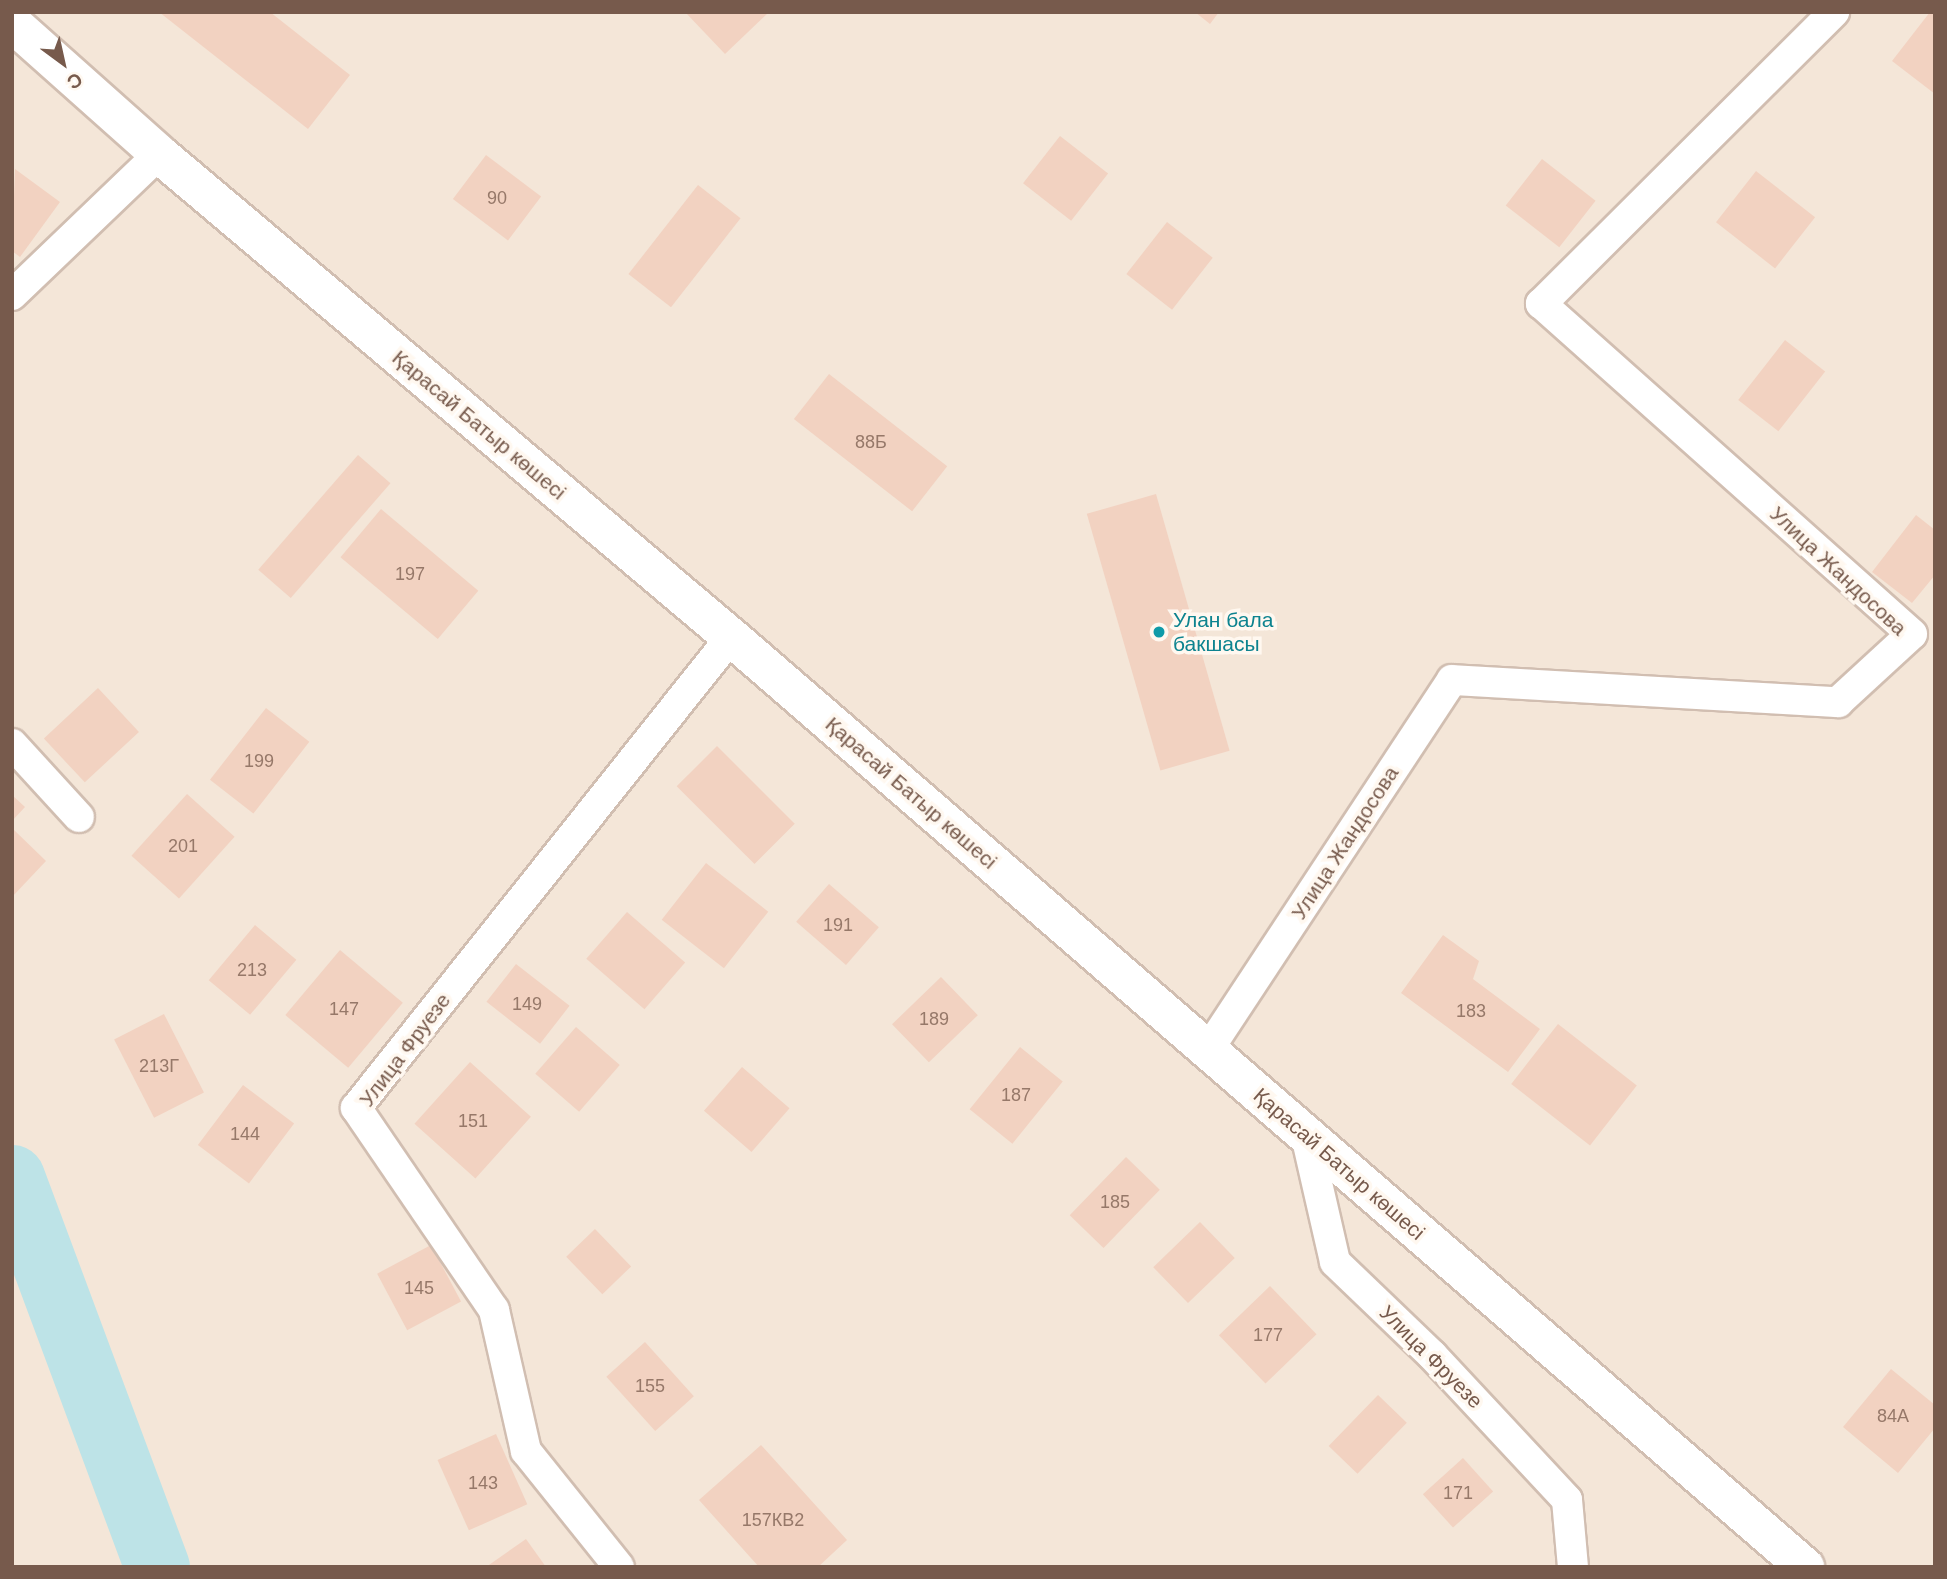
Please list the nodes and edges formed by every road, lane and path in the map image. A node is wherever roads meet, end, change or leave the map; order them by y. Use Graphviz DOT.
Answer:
graph roads {
  1 [pos="1834,12"];
  2 [pos="12,23"];
  3 [pos="159,154"];
  4 [pos="12,295"];
  5 [pos="731,637"];
  6 [pos="12,744"];
  7 [pos="79,817"];
  8 [pos="1208,1050"];
  9 [pos="1306,1135"];
  10 [pos="619,1567"];
  11 [pos="1573,1567"];
  12 [pos="1805,1567"];
  1 -- 8 [label="street, Улица Жандосова"];
  2 -- 3 [label="main road, Қарасай Батыр көшесі"];
  3 -- 4 [label="street"];
  3 -- 5 [label="main road, Қарасай Батыр көшесі"];
  5 -- 8 [label="main road, Қарасай Батыр көшесі"];
  5 -- 10 [label="street, Улица Фруезе"];
  6 -- 7 [label="street"];
  8 -- 9 [label="main road, Қарасай Батыр көшесі"];
  9 -- 11 [label="street, Улица Фруезе"];
  9 -- 12 [label="main road, Қарасай Батыр көшесі"];
}
